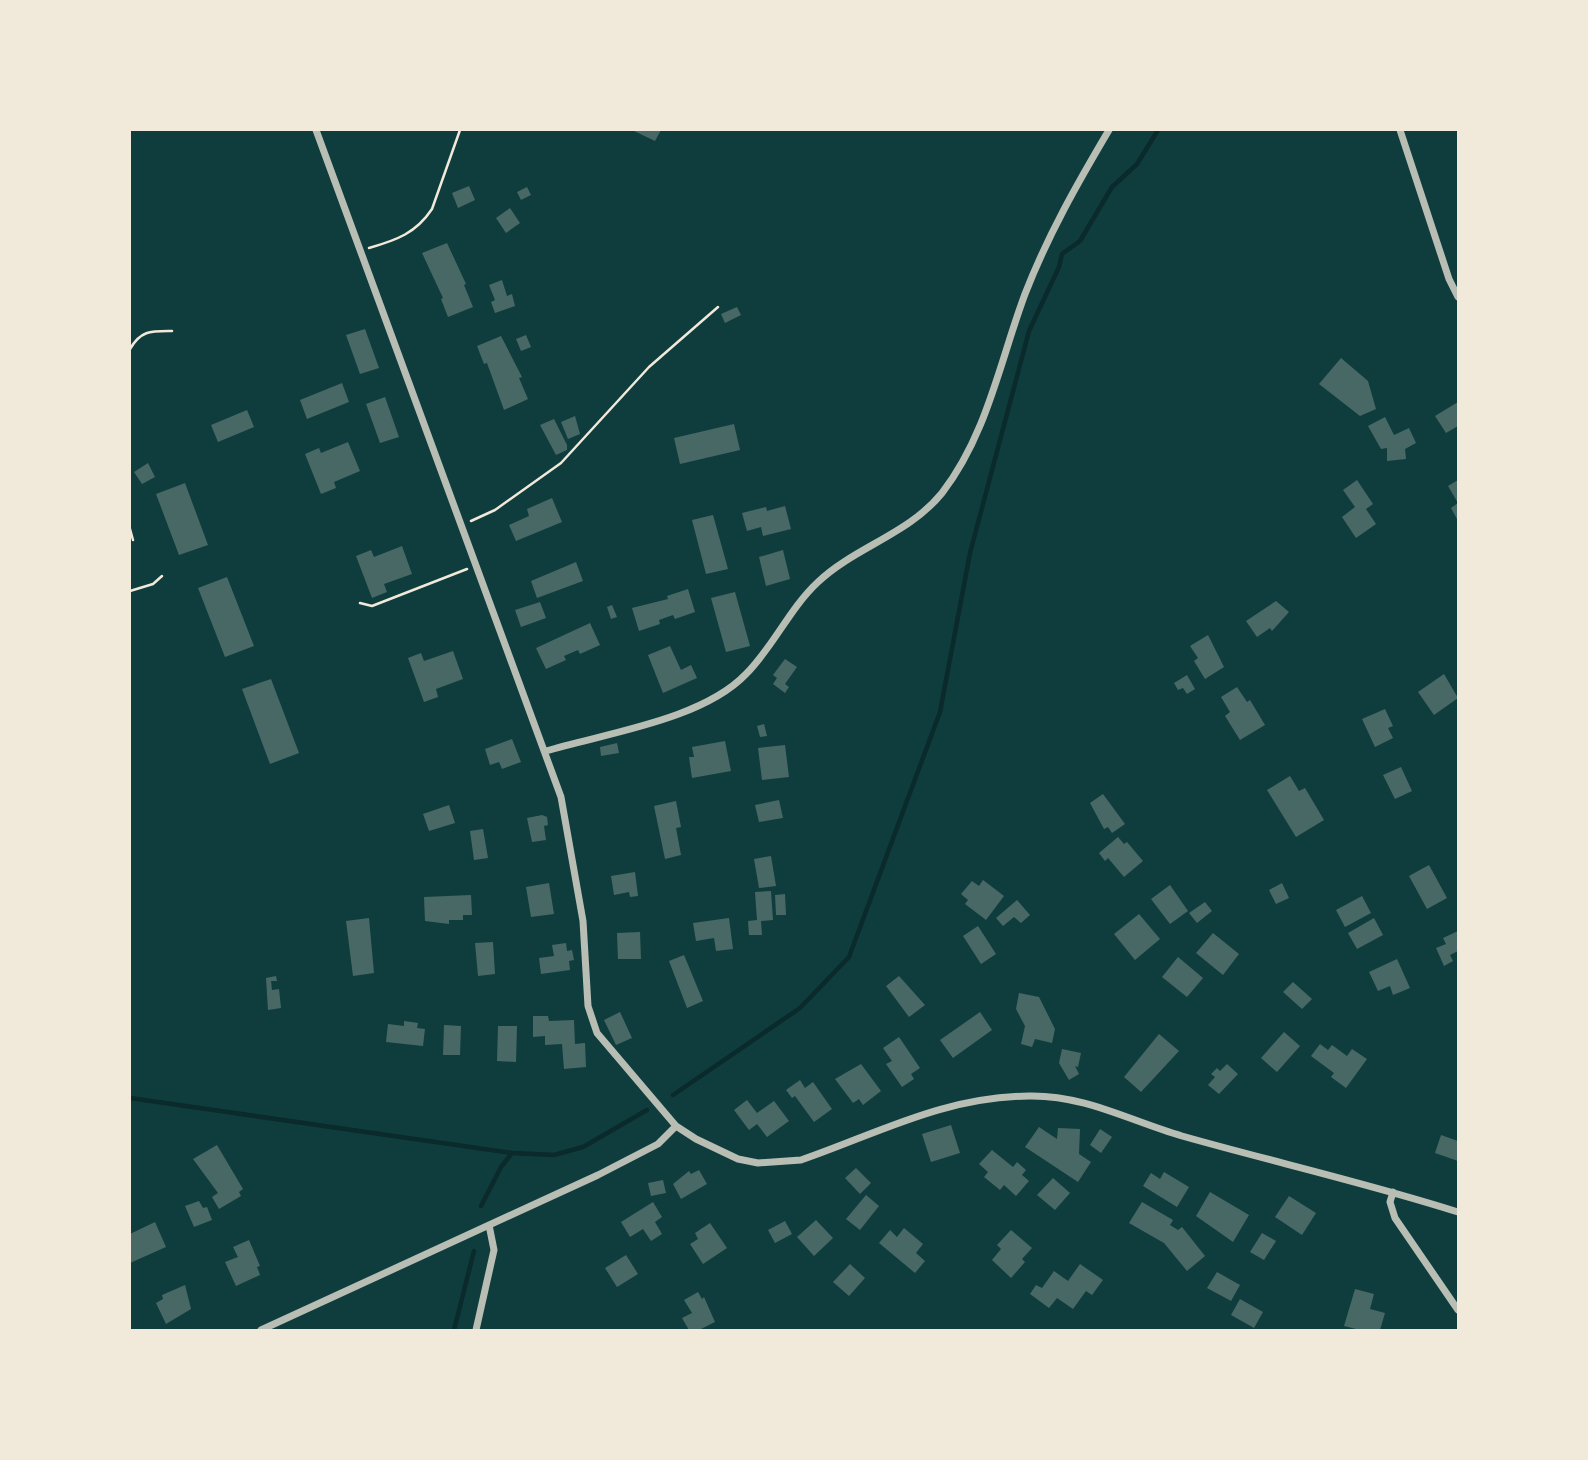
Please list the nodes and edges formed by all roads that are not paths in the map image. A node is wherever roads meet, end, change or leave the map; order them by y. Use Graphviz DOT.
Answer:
graph roads {
  1 [pos="316,130"];
  2 [pos="1109,130"];
  3 [pos="1400,130"];
  4 [pos="1458,297"];
  5 [pos="546,751"];
  6 [pos="676,1126"];
  7 [pos="1393,1192"];
  8 [pos="1458,1212"];
  9 [pos="489,1224"];
  10 [pos="1458,1310"];
  11 [pos="261,1331"];
  12 [pos="476,1331"];
  1 -- 5 [label="street"];
  2 -- 5 [label="street"];
  3 -- 4 [label="street"];
  5 -- 6 [label="street"];
  6 -- 7 [label="street"];
  6 -- 9 [label="street"];
  7 -- 8 [label="street"];
  7 -- 10 [label="street"];
  9 -- 11 [label="street"];
  9 -- 12 [label="street"];
}
